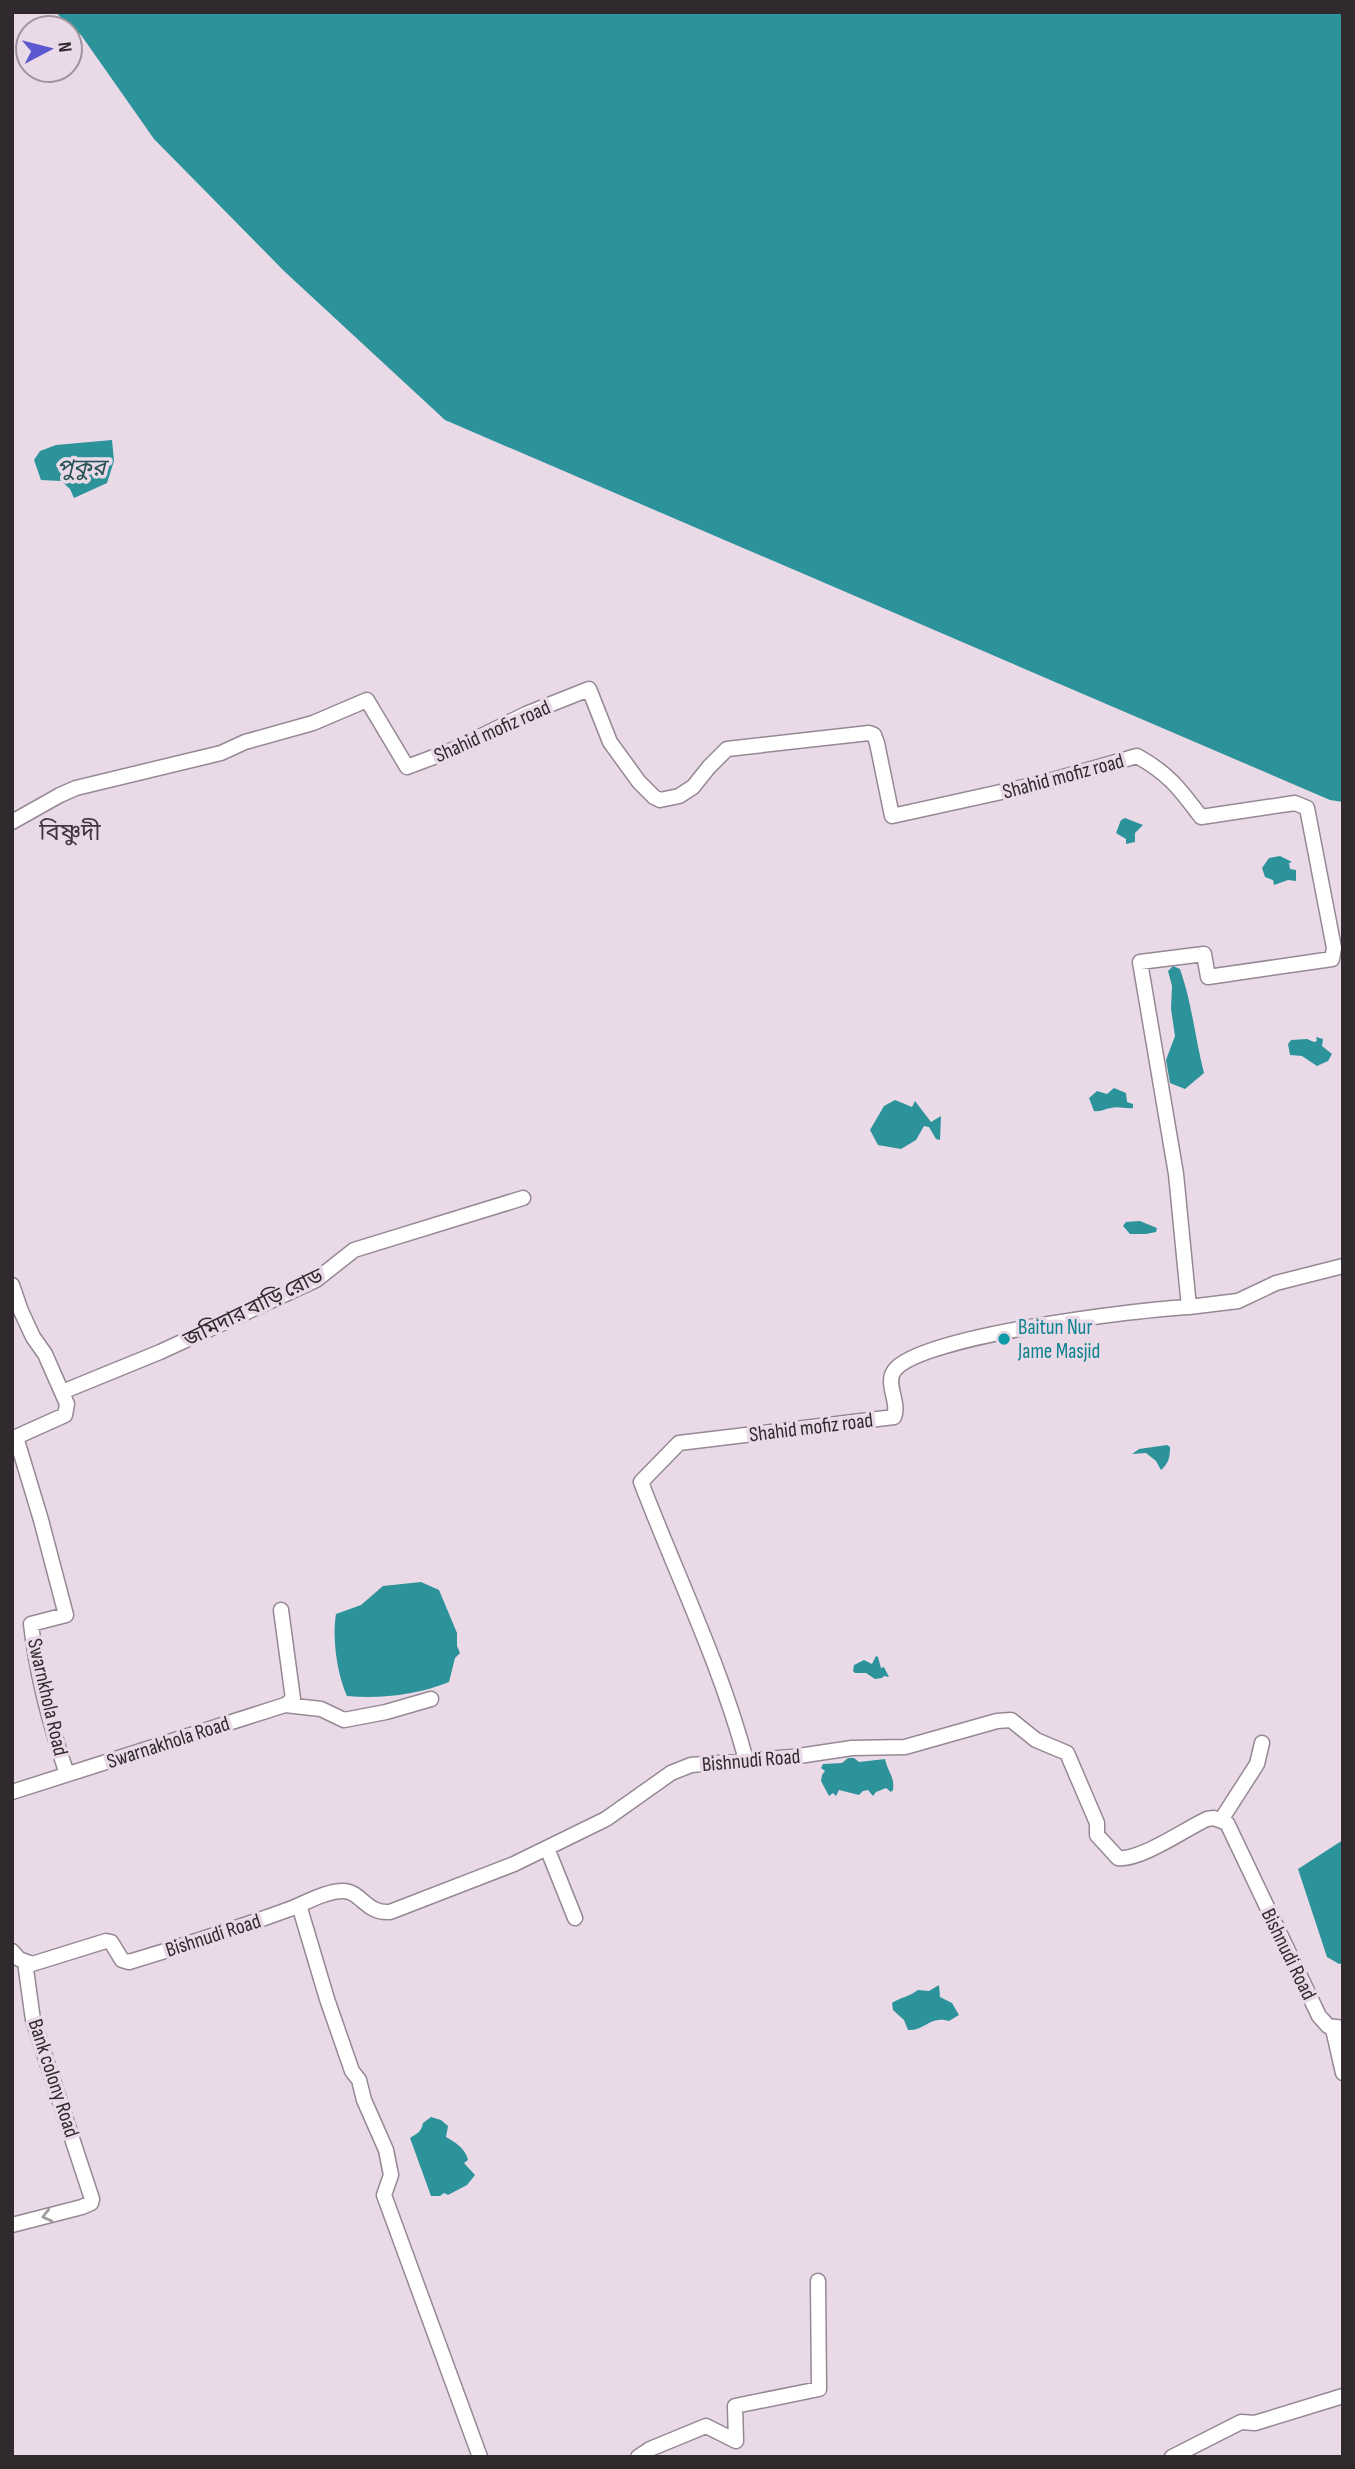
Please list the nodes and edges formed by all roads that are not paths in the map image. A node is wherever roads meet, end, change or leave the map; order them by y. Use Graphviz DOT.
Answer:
graph roads {
  1 [pos="12,822"];
  2 [pos="523,1198"];
  3 [pos="1343,1266"];
  4 [pos="12,1285"];
  5 [pos="1189,1307"];
  6 [pos="62,1392"];
  7 [pos="281,1610"];
  8 [pos="431,1699"];
  9 [pos="285,1705"];
  10 [pos="1262,1743"];
  11 [pos="746,1760"];
  12 [pos="67,1774"];
  13 [pos="12,1791"];
  14 [pos="1221,1820"];
  15 [pos="547,1848"];
  16 [pos="299,1906"];
  17 [pos="575,1918"];
  18 [pos="12,1951"];
  19 [pos="25,1962"];
  20 [pos="29,1984"];
  21 [pos="1338,2029"];
  22 [pos="1343,2073"];
  23 [pos="12,2225"];
  24 [pos="818,2281"];
  25 [pos="1343,2396"];
  26 [pos="480,2457"];
  27 [pos="638,2457"];
  28 [pos="1172,2457"];
  1 -- 5 [label="street, Shahid mofiz road"];
  2 -- 6 [label="street, জমিদার বাড়ি রোড"];
  3 -- 5 [label="street"];
  4 -- 6 [label="street"];
  5 -- 11 [label="street, Shahid mofiz road"];
  6 -- 12 [label="street, Swarnkhola Road"];
  7 -- 9 [label="street"];
  8 -- 9 [label="street"];
  9 -- 12 [label="street, Swarnakhola Road"];
  10 -- 14 [label="street"];
  11 -- 14 [label="street, Bishnudi Road"];
  11 -- 15 [label="street, Bishnudi Road"];
  12 -- 13 [label="street, Swarnakhola Road"];
  14 -- 21 [label="street, Bishnudi Road"];
  15 -- 16 [label="street, Bishnudi Road"];
  15 -- 17 [label="street"];
  16 -- 19 [label="street, Bishnudi Road"];
  16 -- 26 [label="street"];
  18 -- 19 [label="street"];
  19 -- 20 [label="street"];
  19 -- 23 [label="street, Bank colony Road, one-way"];
  21 -- 22 [label="street"];
  24 -- 27 [label="street"];
  25 -- 28 [label="street"];
}
